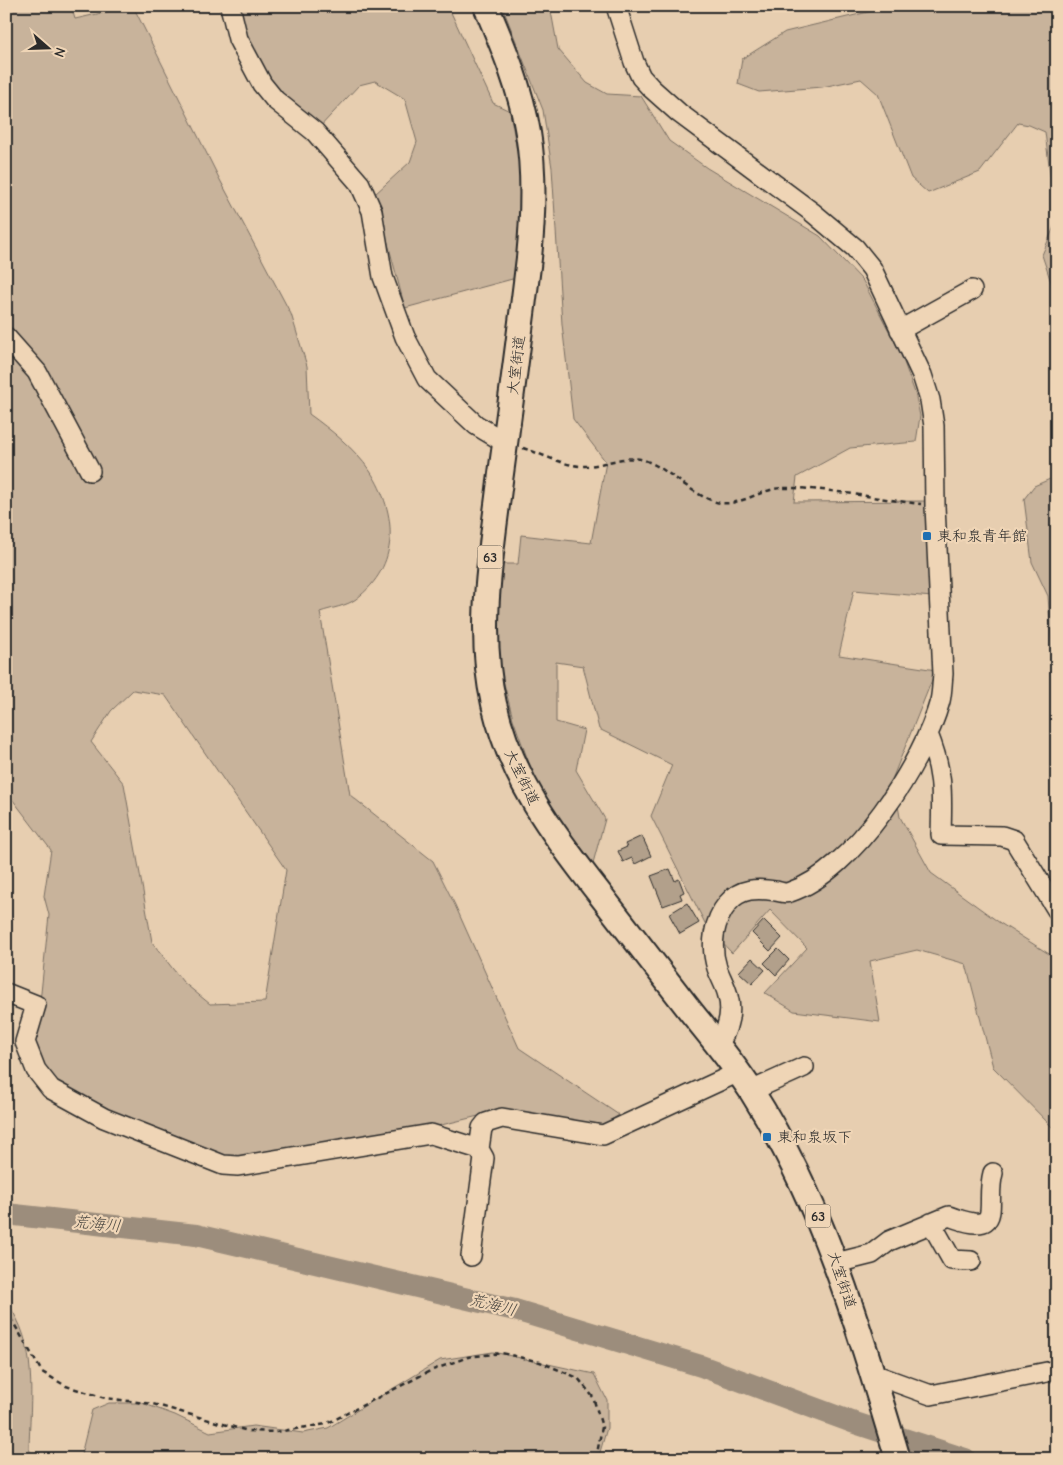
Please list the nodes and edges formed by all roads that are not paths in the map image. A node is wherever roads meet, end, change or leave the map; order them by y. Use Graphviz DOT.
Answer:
graph roads {
  1 [pos="230,6"];
  2 [pos="486,6"];
  3 [pos="616,6"];
  4 [pos="972,290"];
  5 [pos="900,330"];
  6 [pos="6,338"];
  7 [pos="506,442"];
  8 [pos="90,471"];
  9 [pos="928,734"];
  10 [pos="1057,910"];
  11 [pos="6,993"];
  12 [pos="718,1046"];
  13 [pos="804,1067"];
  14 [pos="745,1082"];
  15 [pos="479,1149"];
  16 [pos="993,1173"];
  17 [pos="931,1223"];
  18 [pos="471,1256"];
  19 [pos="971,1261"];
  20 [pos="836,1263"];
  21 [pos="1057,1370"];
  22 [pos="873,1374"];
  23 [pos="898,1459"];
  1 -- 7 [label="street"];
  2 -- 7 [label="main road, 大室街道 / 63"];
  3 -- 5 [label="street"];
  4 -- 5 [label="street"];
  5 -- 9 [label="street"];
  6 -- 8 [label="street"];
  7 -- 12 [label="main road, 大室街道 / 63"];
  9 -- 10 [label="street"];
  9 -- 12 [label="street"];
  11 -- 15 [label="street"];
  12 -- 14 [label="main road, 大室街道 / 63"];
  13 -- 14 [label="street"];
  14 -- 15 [label="street"];
  14 -- 20 [label="main road, 大室街道 / 63"];
  15 -- 18 [label="street"];
  16 -- 17 [label="street"];
  17 -- 19 [label="street"];
  17 -- 20 [label="street"];
  20 -- 22 [label="main road, 大室街道 / 63"];
  21 -- 22 [label="street"];
  22 -- 23 [label="main road, 大室街道 / 63"];
}
